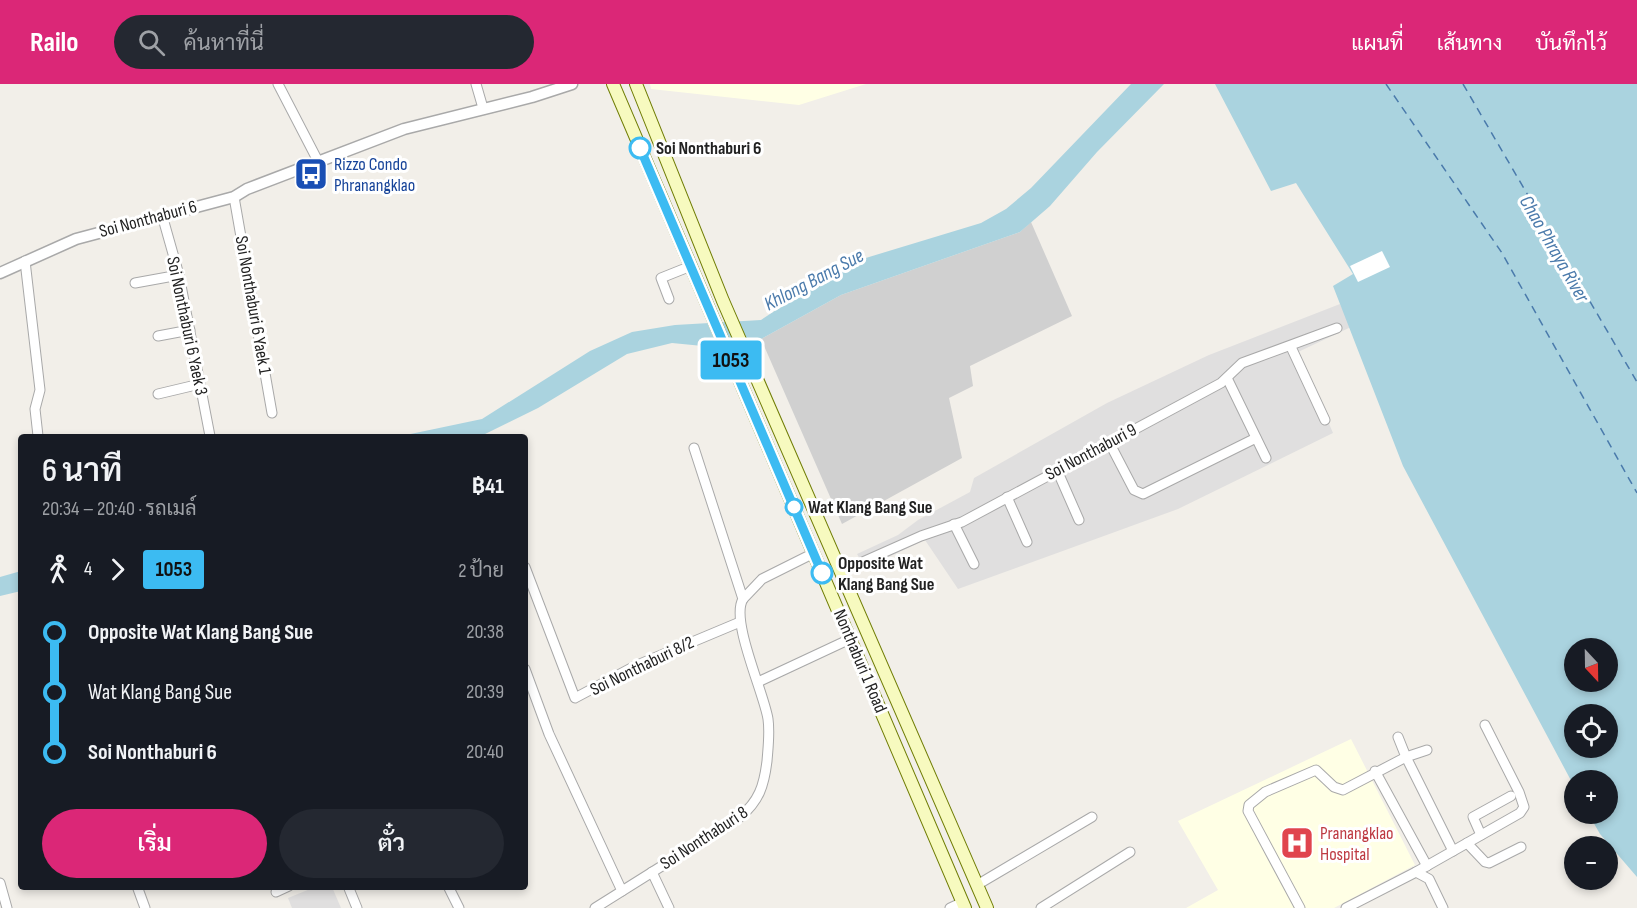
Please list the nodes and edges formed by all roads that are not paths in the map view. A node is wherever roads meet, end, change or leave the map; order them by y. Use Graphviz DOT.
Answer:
graph roads {
  1 [pos="278,84"];
  2 [pos="476,84"];
  3 [pos="572,84"];
  4 [pos="613,84"];
  5 [pos="636,84"];
  6 [pos="483,108"];
  7 [pos="319,163"];
  8 [pos="234,197"];
  9 [pos="162,215"];
  10 [pos="25,261"];
  11 [pos="691,266"];
  12 [pos="0,273"];
  13 [pos="178,276"];
  14 [pos="135,283"];
  15 [pos="669,299"];
  16 [pos="1337,327"];
  17 [pos="190,330"];
  18 [pos="158,336"];
  19 [pos="1291,347"];
  20 [pos="1227,378"];
  21 [pos="200,384"];
  22 [pos="158,394"];
  23 [pos="272,413"];
  24 [pos="1325,420"];
  25 [pos="38,434"];
  26 [pos="210,434"];
  27 [pos="1256,438"];
  28 [pos="1109,442"];
  29 [pos="694,448"];
  30 [pos="1266,458"];
  31 [pos="1057,470"];
  32 [pos="1007,497"];
  33 [pos="1079,520"];
  34 [pos="954,524"];
  35 [pos="1027,543"];
  36 [pos="814,553"];
  37 [pos="974,564"];
  38 [pos="840,572"];
  39 [pos="528,575"];
  40 [pos="743,599"];
  41 [pos="740,622"];
  42 [pos="850,639"];
  43 [pos="528,677"];
  44 [pos="758,682"];
  45 [pos="1485,725"];
  46 [pos="1398,737"];
  47 [pos="1427,750"];
  48 [pos="1406,757"];
  49 [pos="1375,771"];
  50 [pos="1511,796"];
  51 [pos="1092,817"];
  52 [pos="1480,836"];
  53 [pos="1467,843"];
  54 [pos="1521,847"];
  55 [pos="1453,851"];
  56 [pos="1130,852"];
  57 [pos="1426,866"];
  58 [pos="652,872"];
  59 [pos="1416,872"];
  60 [pos="0,883"];
  61 [pos="977,885"];
  62 [pos="138,890"];
  63 [pos="280,890"];
  64 [pos="350,890"];
  65 [pos="450,890"];
  66 [pos="622,891"];
  67 [pos="276,892"];
  68 [pos="964,905"];
  69 [pos="7,908"];
  70 [pos="145,908"];
  71 [pos="357,908"];
  72 [pos="459,908"];
  73 [pos="595,908"];
  74 [pos="669,908"];
  75 [pos="950,908"];
  76 [pos="987,908"];
  77 [pos="1041,908"];
  78 [pos="1300,908"];
  79 [pos="1346,908"];
  80 [pos="1443,908"];
  1 -- 7 [label="street"];
  2 -- 6 [label="street"];
  3 -- 6 [label="street, Soi Nonthaburi 6"];
  4 -- 11 [label="main road, Nonthaburi 1 Road"];
  5 -- 38 [label="main road, Nonthaburi 1 Road"];
  6 -- 7 [label="street, Soi Nonthaburi 6"];
  7 -- 8 [label="street, Soi Nonthaburi 6"];
  8 -- 9 [label="street, Soi Nonthaburi 6"];
  8 -- 23 [label="street, Soi Nonthaburi 6 Yaek 1"];
  9 -- 10 [label="street, Soi Nonthaburi 6"];
  9 -- 13 [label="street, Soi Nonthaburi 6 Yaek 3"];
  10 -- 12 [label="street, Soi Nonthaburi 6"];
  10 -- 25 [label="street"];
  11 -- 15 [label="street"];
  11 -- 36 [label="main road, Nonthaburi 1 Road"];
  13 -- 14 [label="street"];
  13 -- 17 [label="street, Soi Nonthaburi 6 Yaek 3"];
  16 -- 19 [label="street, Soi Nonthaburi 9"];
  17 -- 18 [label="street"];
  17 -- 21 [label="street, Soi Nonthaburi 6 Yaek 3"];
  19 -- 20 [label="street, Soi Nonthaburi 9"];
  19 -- 24 [label="street"];
  20 -- 27 [label="street"];
  20 -- 28 [label="street, Soi Nonthaburi 9"];
  21 -- 22 [label="street"];
  21 -- 26 [label="street, Soi Nonthaburi 6 Yaek 3"];
  27 -- 28 [label="street"];
  27 -- 30 [label="street"];
  28 -- 31 [label="street, Soi Nonthaburi 9"];
  29 -- 40 [label="street, Soi Nonthaburi 8"];
  31 -- 32 [label="street, Soi Nonthaburi 9"];
  31 -- 33 [label="street"];
  32 -- 34 [label="street, Soi Nonthaburi 9"];
  32 -- 35 [label="street"];
  34 -- 37 [label="street"];
  34 -- 38 [label="street, Soi Nonthaburi 9"];
  36 -- 40 [label="street"];
  36 -- 42 [label="main road, Nonthaburi 1 Road"];
  38 -- 61 [label="main road, Nonthaburi 1 Road"];
  39 -- 41 [label="street, Soi Nonthaburi 8/2"];
  40 -- 41 [label="street, Soi Nonthaburi 8"];
  41 -- 44 [label="street, Soi Nonthaburi 8"];
  42 -- 44 [label="street"];
  42 -- 68 [label="main road, Nonthaburi 1 Road"];
  43 -- 66 [label="street"];
  44 -- 58 [label="street, Soi Nonthaburi 8"];
  45 -- 52 [label="street"];
  46 -- 48 [label="street"];
  47 -- 48 [label="street"];
  48 -- 49 [label="street"];
  48 -- 55 [label="street"];
  49 -- 57 [label="street"];
  49 -- 78 [label="street"];
  50 -- 52 [label="street"];
  51 -- 61 [label="street"];
  52 -- 53 [label="street"];
  53 -- 54 [label="street"];
  53 -- 55 [label="street"];
  55 -- 57 [label="street"];
  56 -- 77 [label="street"];
  57 -- 59 [label="street"];
  58 -- 66 [label="street, Soi Nonthaburi 8"];
  58 -- 74 [label="street"];
  59 -- 79 [label="street"];
  59 -- 80 [label="street"];
  60 -- 69 [label="street"];
  61 -- 76 [label="main road, Nonthaburi 1 Road"];
  62 -- 70 [label="street"];
  63 -- 67 [label="street"];
  64 -- 71 [label="street"];
  65 -- 72 [label="street"];
  66 -- 73 [label="street, Soi Nonthaburi 8"];
  68 -- 75 [label="street"];
}
